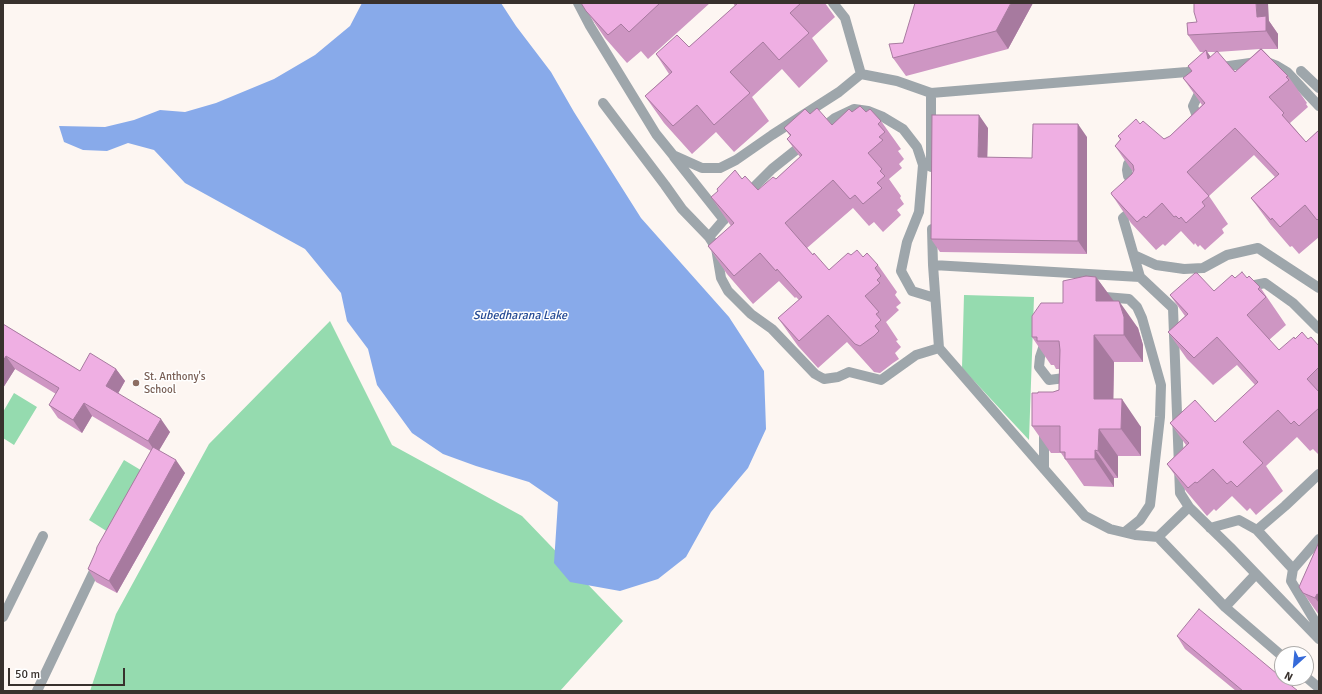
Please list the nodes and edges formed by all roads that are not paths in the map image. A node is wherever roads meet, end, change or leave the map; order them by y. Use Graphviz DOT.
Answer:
graph roads {
  1 [pos="578,3"];
  2 [pos="833,3"];
  3 [pos="1302,71"];
  4 [pos="1187,72"];
  5 [pos="860,74"];
  6 [pos="1319,88"];
  7 [pos="931,93"];
  8 [pos="603,103"];
  9 [pos="1319,106"];
  10 [pos="1204,132"];
  11 [pos="1143,147"];
  12 [pos="673,155"];
  13 [pos="932,179"];
  14 [pos="932,218"];
  15 [pos="724,220"];
  16 [pos="709,237"];
  17 [pos="1134,255"];
  18 [pos="932,265"];
  19 [pos="1140,277"];
  20 [pos="1237,288"];
  21 [pos="1319,288"];
  22 [pos="935,298"];
  23 [pos="1086,301"];
  24 [pos="1053,329"];
  25 [pos="1319,330"];
  26 [pos="939,348"];
  27 [pos="1073,384"];
  28 [pos="1045,419"];
  29 [pos="1044,469"];
  30 [pos="1319,474"];
  31 [pos="1189,507"];
  32 [pos="1210,528"];
  33 [pos="1256,530"];
  34 [pos="1125,532"];
  35 [pos="43,536"];
  36 [pos="1158,537"];
  37 [pos="1319,539"];
  38 [pos="99,561"];
  39 [pos="1293,569"];
  40 [pos="1256,574"];
  41 [pos="1225,607"];
  42 [pos="3,617"];
  43 [pos="1319,626"];
  44 [pos="1319,639"];
  45 [pos="1274,649"];
  46 [pos="37,691"];
  1 -- 12 [label="street"];
  2 -- 5 [label="street"];
  3 -- 6 [label="street"];
  4 -- 7 [label="street"];
  4 -- 9 [label="street"];
  4 -- 10 [label="street"];
  5 -- 7 [label="street"];
  5 -- 12 [label="street"];
  7 -- 13 [label="street"];
  8 -- 16 [label="street"];
  11 -- 17 [label="street"];
  12 -- 15 [label="street"];
  14 -- 18 [label="street"];
  15 -- 16 [label="street"];
  15 -- 22 [label="street"];
  16 -- 26 [label="street"];
  17 -- 19 [label="street"];
  17 -- 21 [label="street"];
  18 -- 19 [label="street"];
  18 -- 22 [label="street"];
  19 -- 31 [label="street"];
  20 -- 25 [label="street"];
  22 -- 26 [label="street"];
  23 -- 34 [label="street"];
  24 -- 27 [label="street"];
  26 -- 29 [label="street"];
  28 -- 29 [label="street"];
  29 -- 34 [label="street"];
  30 -- 33 [label="street"];
  31 -- 32 [label="street"];
  31 -- 36 [label="street"];
  32 -- 33 [label="street"];
  32 -- 40 [label="street"];
  33 -- 39 [label="street"];
  34 -- 36 [label="street"];
  35 -- 42 [label="street"];
  36 -- 41 [label="street"];
  37 -- 39 [label="street"];
  38 -- 46 [label="street"];
  39 -- 43 [label="street"];
  40 -- 41 [label="street"];
  40 -- 44 [label="street"];
  41 -- 45 [label="street"];
}
